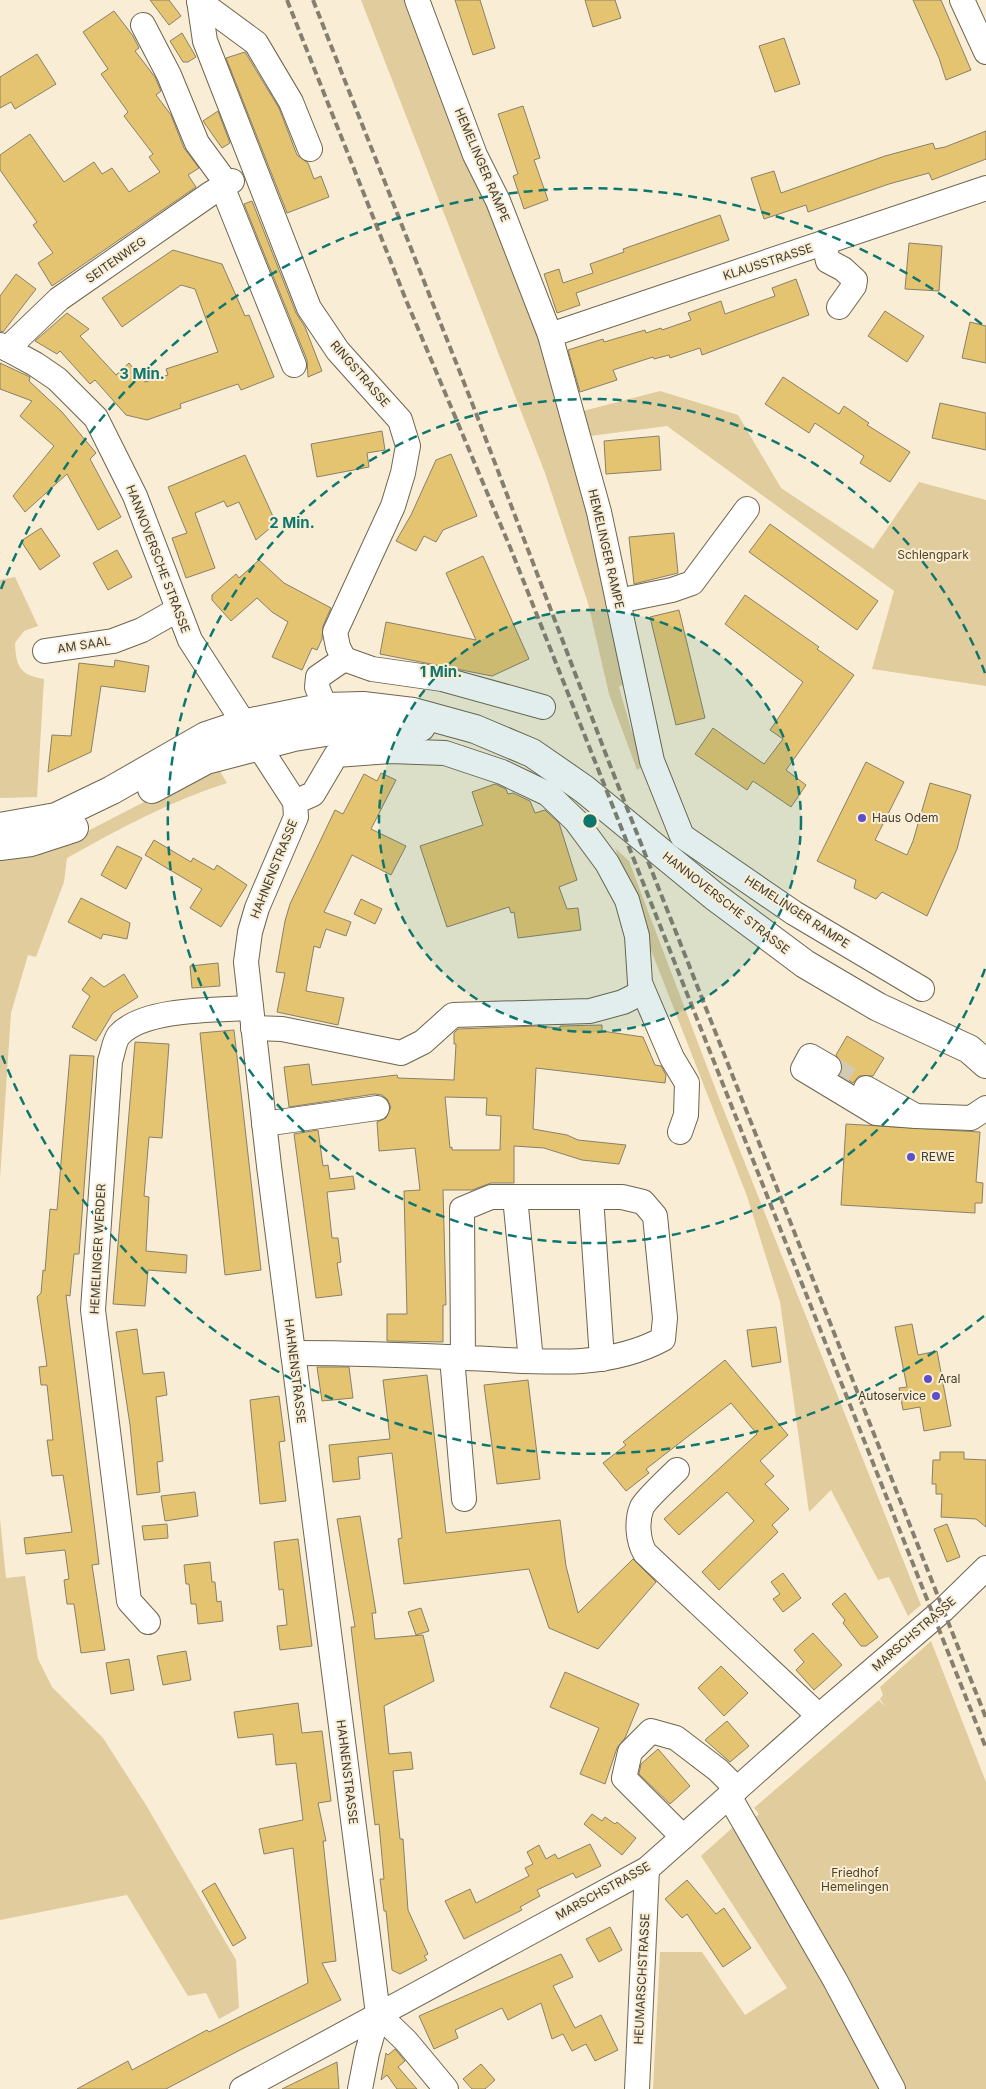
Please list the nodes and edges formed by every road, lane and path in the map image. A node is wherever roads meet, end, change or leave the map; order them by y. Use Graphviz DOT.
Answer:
graph roads {
  1 [pos="199,0"];
  2 [pos="417,0"];
  3 [pos="962,0"];
  4 [pos="143,25"];
  5 [pos="986,52"];
  6 [pos="310,149"];
  7 [pos="227,184"];
  8 [pos="986,188"];
  9 [pos="824,244"];
  10 [pos="839,307"];
  11 [pos="550,335"];
  12 [pos="4,347"];
  13 [pos="294,364"];
  14 [pos="747,509"];
  15 [pos="618,601"];
  16 [pos="177,610"];
  17 [pos="45,651"];
  18 [pos="344,659"];
  19 [pos="325,707"];
  20 [pos="543,707"];
  21 [pos="242,724"];
  22 [pos="475,729"];
  23 [pos="257,747"];
  24 [pos="295,802"];
  25 [pos="0,827"];
  26 [pos="0,846"];
  27 [pos="922,989"];
  28 [pos="643,992"];
  29 [pos="252,1018"];
  30 [pos="825,1059"];
  31 [pos="986,1064"];
  32 [pos="875,1088"];
  33 [pos="377,1108"];
  34 [pos="986,1108"];
  35 [pos="916,1116"];
  36 [pos="264,1124"];
  37 [pos="680,1132"];
  38 [pos="515,1197"];
  39 [pos="590,1197"];
  40 [pos="293,1353"];
  41 [pos="458,1358"];
  42 [pos="602,1359"];
  43 [pos="531,1362"];
  44 [pos="677,1470"];
  45 [pos="464,1499"];
  46 [pos="986,1568"];
  47 [pos="148,1622"];
  48 [pos="819,1716"];
  49 [pos="733,1793"];
  50 [pos="683,1837"];
  51 [pos="648,1869"];
  52 [pos="378,2014"];
  53 [pos="242,2089"];
  54 [pos="360,2089"];
  55 [pos="446,2089"];
  56 [pos="637,2089"];
  57 [pos="893,2089"];
  1 -- 6 [label="street"];
  1 -- 18 [label="street, RINGSTRASSE"];
  2 -- 11 [label="street, HEMELINGER RAMPE"];
  3 -- 5 [label="street"];
  4 -- 7 [label="street"];
  7 -- 12 [label="street, SEITENWEG"];
  7 -- 13 [label="street"];
  8 -- 9 [label="street, KLAUSSTRASSE"];
  9 -- 10 [label="street"];
  9 -- 11 [label="street, KLAUSSTRASSE"];
  11 -- 15 [label="street, HEMELINGER RAMPE"];
  12 -- 16 [label="street, HANNOVERSCHE STRASSE"];
  14 -- 15 [label="street"];
  15 -- 27 [label="street, HEMELINGER RAMPE"];
  16 -- 17 [label="street, AM SAAL"];
  16 -- 21 [label="street, HANNOVERSCHE STRASSE"];
  18 -- 19 [label="street"];
  18 -- 20 [label="street"];
  19 -- 21 [label="main road, HANNOVERSCHE STRASSE"];
  19 -- 22 [label="main road, HANNOVERSCHE STRASSE"];
  21 -- 23 [label="street, HANNOVERSCHE STRASSE"];
  21 -- 25 [label="main road"];
  22 -- 23 [label="main road, HANNOVERSCHE STRASSE"];
  22 -- 31 [label="main road, HANNOVERSCHE STRASSE"];
  23 -- 24 [label="street, HAHNENSTRASSE"];
  23 -- 26 [label="main road"];
  24 -- 28 [label="street"];
  24 -- 29 [label="street, HAHNENSTRASSE"];
  28 -- 29 [label="street, HEMELINGER WERDER"];
  28 -- 37 [label="street"];
  29 -- 36 [label="street, HAHNENSTRASSE"];
  29 -- 47 [label="street, HEMELINGER WERDER"];
  30 -- 35 [label="street"];
  32 -- 35 [label="street"];
  33 -- 36 [label="street"];
  34 -- 35 [label="street"];
  36 -- 40 [label="street, HAHNENSTRASSE"];
  38 -- 39 [label="street"];
  38 -- 41 [label="street"];
  38 -- 43 [label="street"];
  39 -- 42 [label="street"];
  39 -- 42 [label="street"];
  40 -- 41 [label="street"];
  40 -- 52 [label="street, HAHNENSTRASSE"];
  41 -- 43 [label="street"];
  41 -- 45 [label="street"];
  42 -- 43 [label="street"];
  44 -- 48 [label="street"];
  46 -- 48 [label="street, MARSCHSTRASSE"];
  48 -- 49 [label="street, MARSCHSTRASSE"];
  49 -- 50 [label="street, MARSCHSTRASSE"];
  49 -- 50 [label="street"];
  49 -- 57 [label="street"];
  50 -- 51 [label="street, MARSCHSTRASSE"];
  51 -- 52 [label="street, MARSCHSTRASSE"];
  51 -- 56 [label="street, HEUMARSCHSTRASSE"];
  52 -- 53 [label="street, MARSCHSTRASSE"];
  52 -- 54 [label="street"];
  52 -- 55 [label="street"];
}
